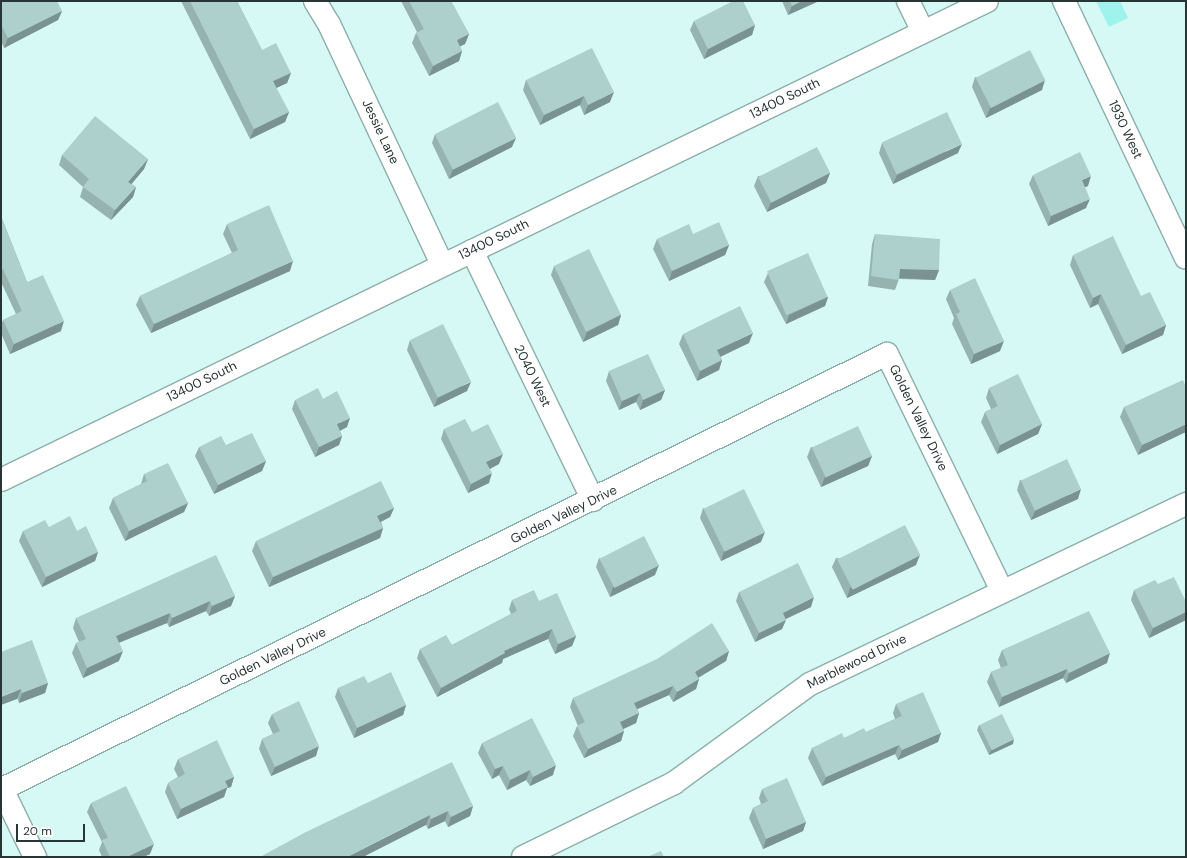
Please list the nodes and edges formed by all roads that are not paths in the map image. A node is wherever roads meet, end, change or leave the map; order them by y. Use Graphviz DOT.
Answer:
graph roads {
  1 [pos="315,1"];
  2 [pos="908,1"];
  3 [pos="987,1"];
  4 [pos="1064,1"];
  5 [pos="923,32"];
  6 [pos="472,251"];
  7 [pos="1186,258"];
  8 [pos="442,264"];
  9 [pos="1,480"];
  10 [pos="593,500"];
  11 [pos="1186,504"];
  12 [pos="1002,592"];
  13 [pos="35,857"];
  14 [pos="523,857"];
  1 -- 8 [label="street, Jessie Lane"];
  2 -- 5 [label="street"];
  3 -- 5 [label="street, 13400 South"];
  4 -- 7 [label="street, 1930 West"];
  5 -- 6 [label="street, 13400 South"];
  6 -- 8 [label="street, 13400 South"];
  6 -- 10 [label="street, 2040 West"];
  8 -- 9 [label="street, 13400 South"];
  10 -- 12 [label="street, Golden Valley Drive"];
  10 -- 13 [label="street, Golden Valley Drive"];
  11 -- 12 [label="street, Marblewood Drive"];
  12 -- 14 [label="street, Marblewood Drive"];
}
